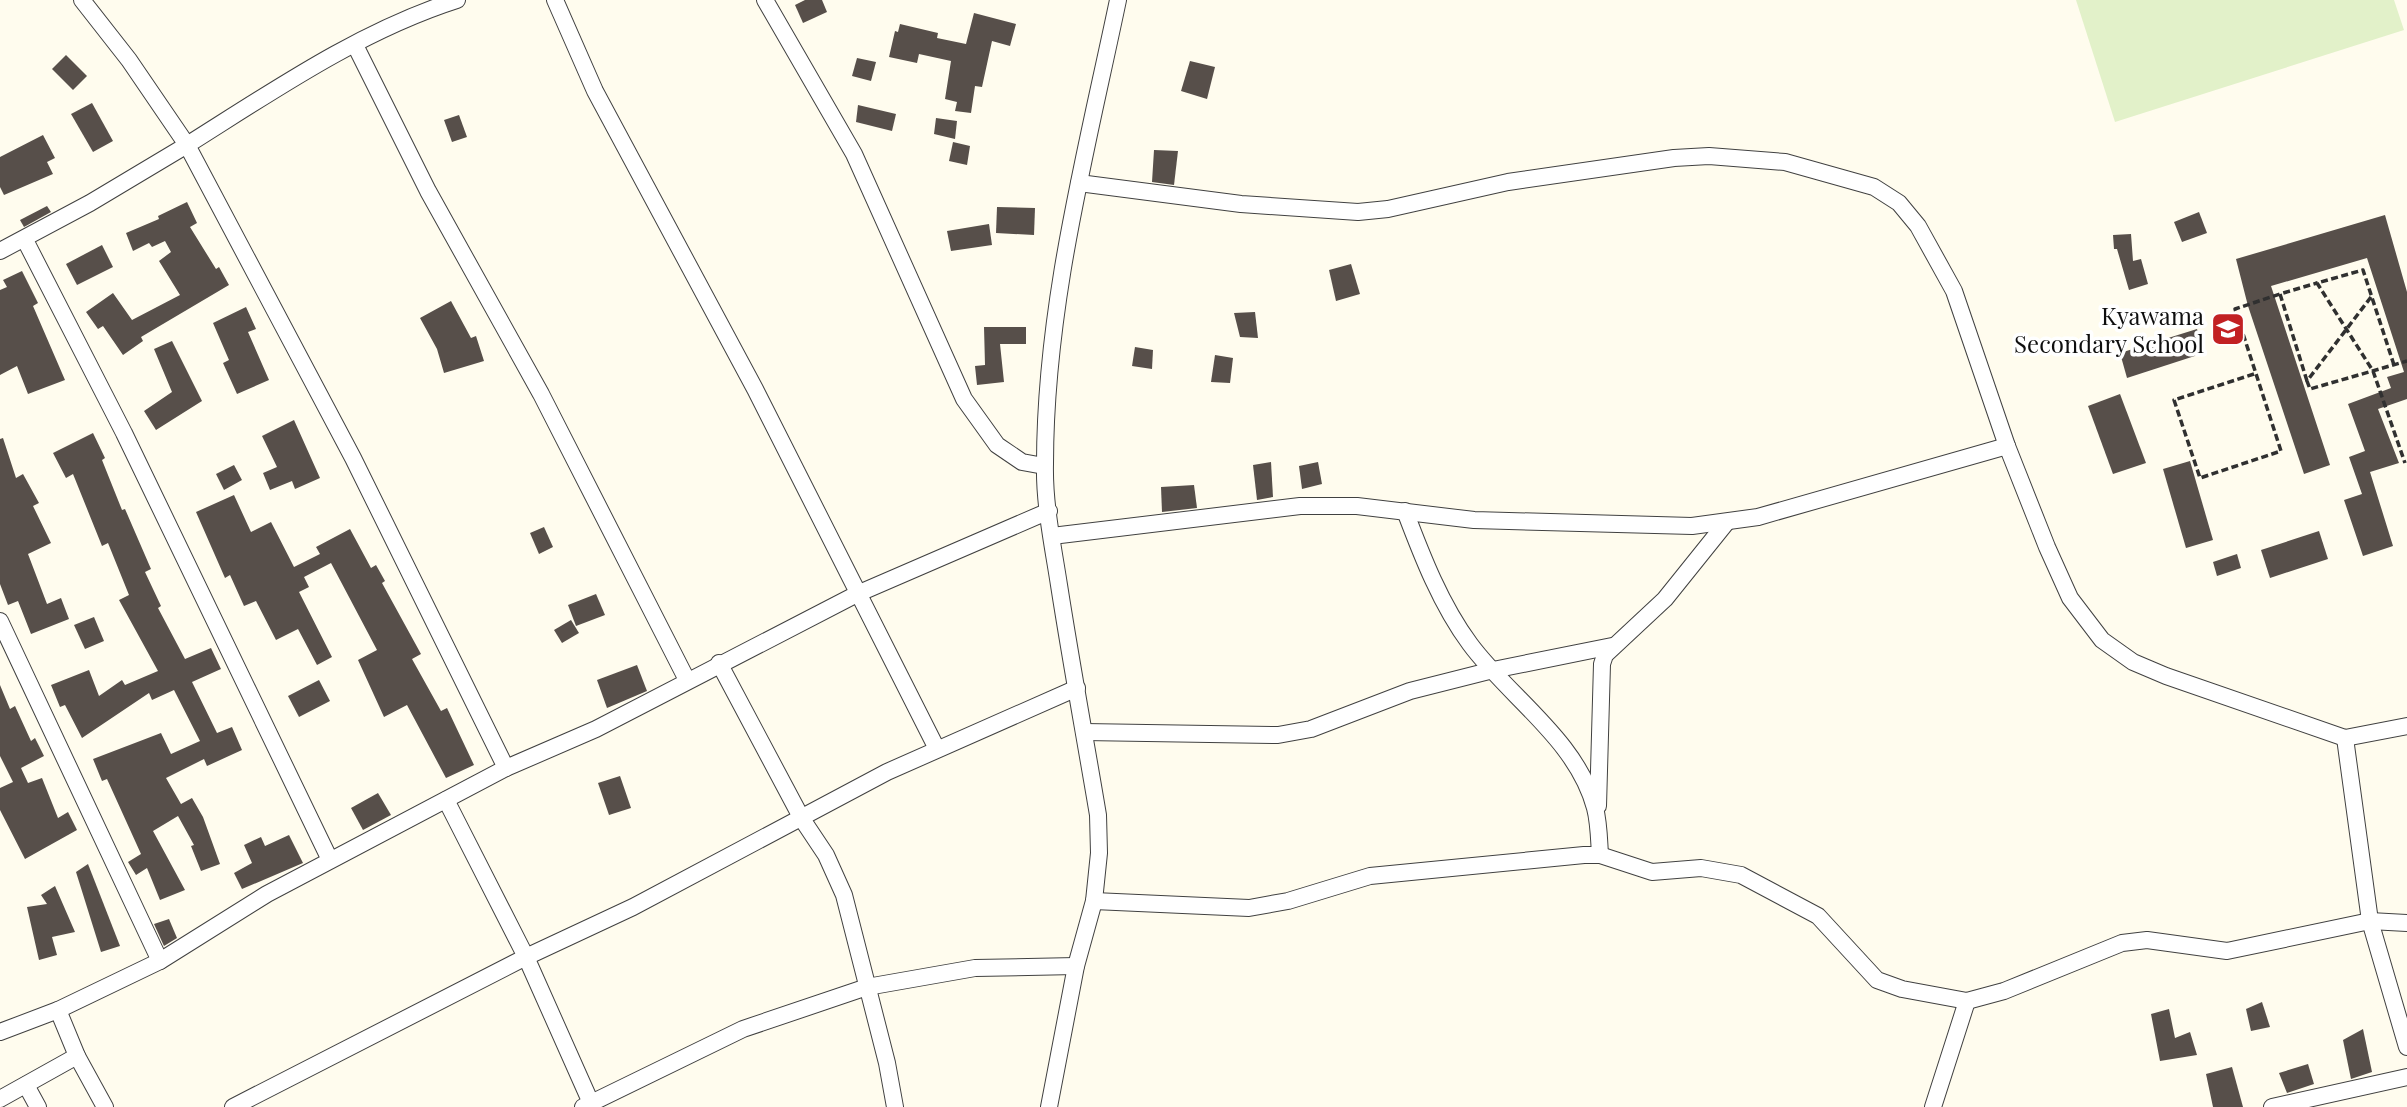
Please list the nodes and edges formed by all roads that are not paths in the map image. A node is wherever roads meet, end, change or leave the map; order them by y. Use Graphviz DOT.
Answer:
graph roads {
  1 [pos="82,0"];
  2 [pos="457,0"];
  3 [pos="555,0"];
  4 [pos="765,0"];
  5 [pos="1118,0"];
  6 [pos="355,44"];
  7 [pos="187,145"];
  8 [pos="1079,183"];
  9 [pos="25,240"];
  10 [pos="0,251"];
  11 [pos="2007,446"];
  12 [pos="1044,466"];
  13 [pos="1049,511"];
  14 [pos="1405,511"];
  15 [pos="1726,523"];
  16 [pos="1052,537"];
  17 [pos="857,594"];
  18 [pos="0,621"];
  19 [pos="1612,646"];
  20 [pos="719,663"];
  21 [pos="1493,670"];
  22 [pos="687,680"];
  23 [pos="1077,688"];
  24 [pos="2407,726"];
  25 [pos="1084,732"];
  26 [pos="2345,738"];
  27 [pos="937,749"];
  28 [pos="506,768"];
  29 [pos="446,800"];
  30 [pos="802,819"];
  31 [pos="1597,820"];
  32 [pos="1600,855"];
  33 [pos="330,860"];
  34 [pos="1094,901"];
  35 [pos="2370,921"];
  36 [pos="2407,923"];
  37 [pos="526,957"];
  38 [pos="160,961"];
  39 [pos="1076,966"];
  40 [pos="867,987"];
  41 [pos="1966,1000"];
  42 [pos="58,1010"];
  43 [pos="0,1032"];
  44 [pos="2407,1046"];
  45 [pos="77,1056"];
  46 [pos="2407,1077"];
  47 [pos="26,1085"];
  48 [pos="0,1100"];
  49 [pos="587,1105"];
  50 [pos="37,1107"];
  51 [pos="105,1107"];
  52 [pos="233,1107"];
  53 [pos="895,1107"];
  54 [pos="1049,1107"];
  55 [pos="1933,1107"];
  56 [pos="2272,1107"];
  1 -- 7 [label="street"];
  2 -- 6 [label="street"];
  3 -- 17 [label="street"];
  4 -- 12 [label="street"];
  5 -- 8 [label="street"];
  6 -- 7 [label="street"];
  6 -- 22 [label="street"];
  7 -- 9 [label="street"];
  7 -- 28 [label="street"];
  8 -- 11 [label="street"];
  8 -- 12 [label="street"];
  9 -- 10 [label="street"];
  9 -- 33 [label="street"];
  11 -- 15 [label="street"];
  11 -- 26 [label="street"];
  12 -- 13 [label="street"];
  13 -- 16 [label="street"];
  13 -- 17 [label="street"];
  14 -- 15 [label="street"];
  14 -- 16 [label="street"];
  14 -- 21 [label="street"];
  15 -- 19 [label="street"];
  16 -- 23 [label="street"];
  17 -- 20 [label="street"];
  17 -- 27 [label="street"];
  18 -- 38 [label="street"];
  19 -- 21 [label="street"];
  19 -- 31 [label="street"];
  20 -- 22 [label="street"];
  20 -- 30 [label="street"];
  21 -- 25 [label="street"];
  21 -- 31 [label="street"];
  22 -- 28 [label="street"];
  23 -- 25 [label="street"];
  23 -- 27 [label="street"];
  24 -- 26 [label="street"];
  25 -- 34 [label="street"];
  26 -- 35 [label="street"];
  27 -- 30 [label="street"];
  28 -- 29 [label="street"];
  29 -- 33 [label="street"];
  29 -- 37 [label="street"];
  30 -- 37 [label="street"];
  30 -- 40 [label="street"];
  31 -- 32 [label="street"];
  32 -- 34 [label="street"];
  32 -- 41 [label="street"];
  33 -- 38 [label="street"];
  34 -- 39 [label="street"];
  35 -- 36 [label="street"];
  35 -- 41 [label="street"];
  35 -- 44 [label="street"];
  37 -- 49 [label="street"];
  37 -- 52 [label="street"];
  38 -- 42 [label="street"];
  39 -- 40 [label="street"];
  39 -- 54 [label="street"];
  40 -- 49 [label="street"];
  40 -- 53 [label="street"];
  41 -- 55 [label="street"];
  42 -- 43 [label="street"];
  42 -- 45 [label="street"];
  45 -- 47 [label="street"];
  45 -- 51 [label="street"];
  46 -- 56 [label="street"];
  47 -- 48 [label="street"];
  47 -- 50 [label="street"];
}
